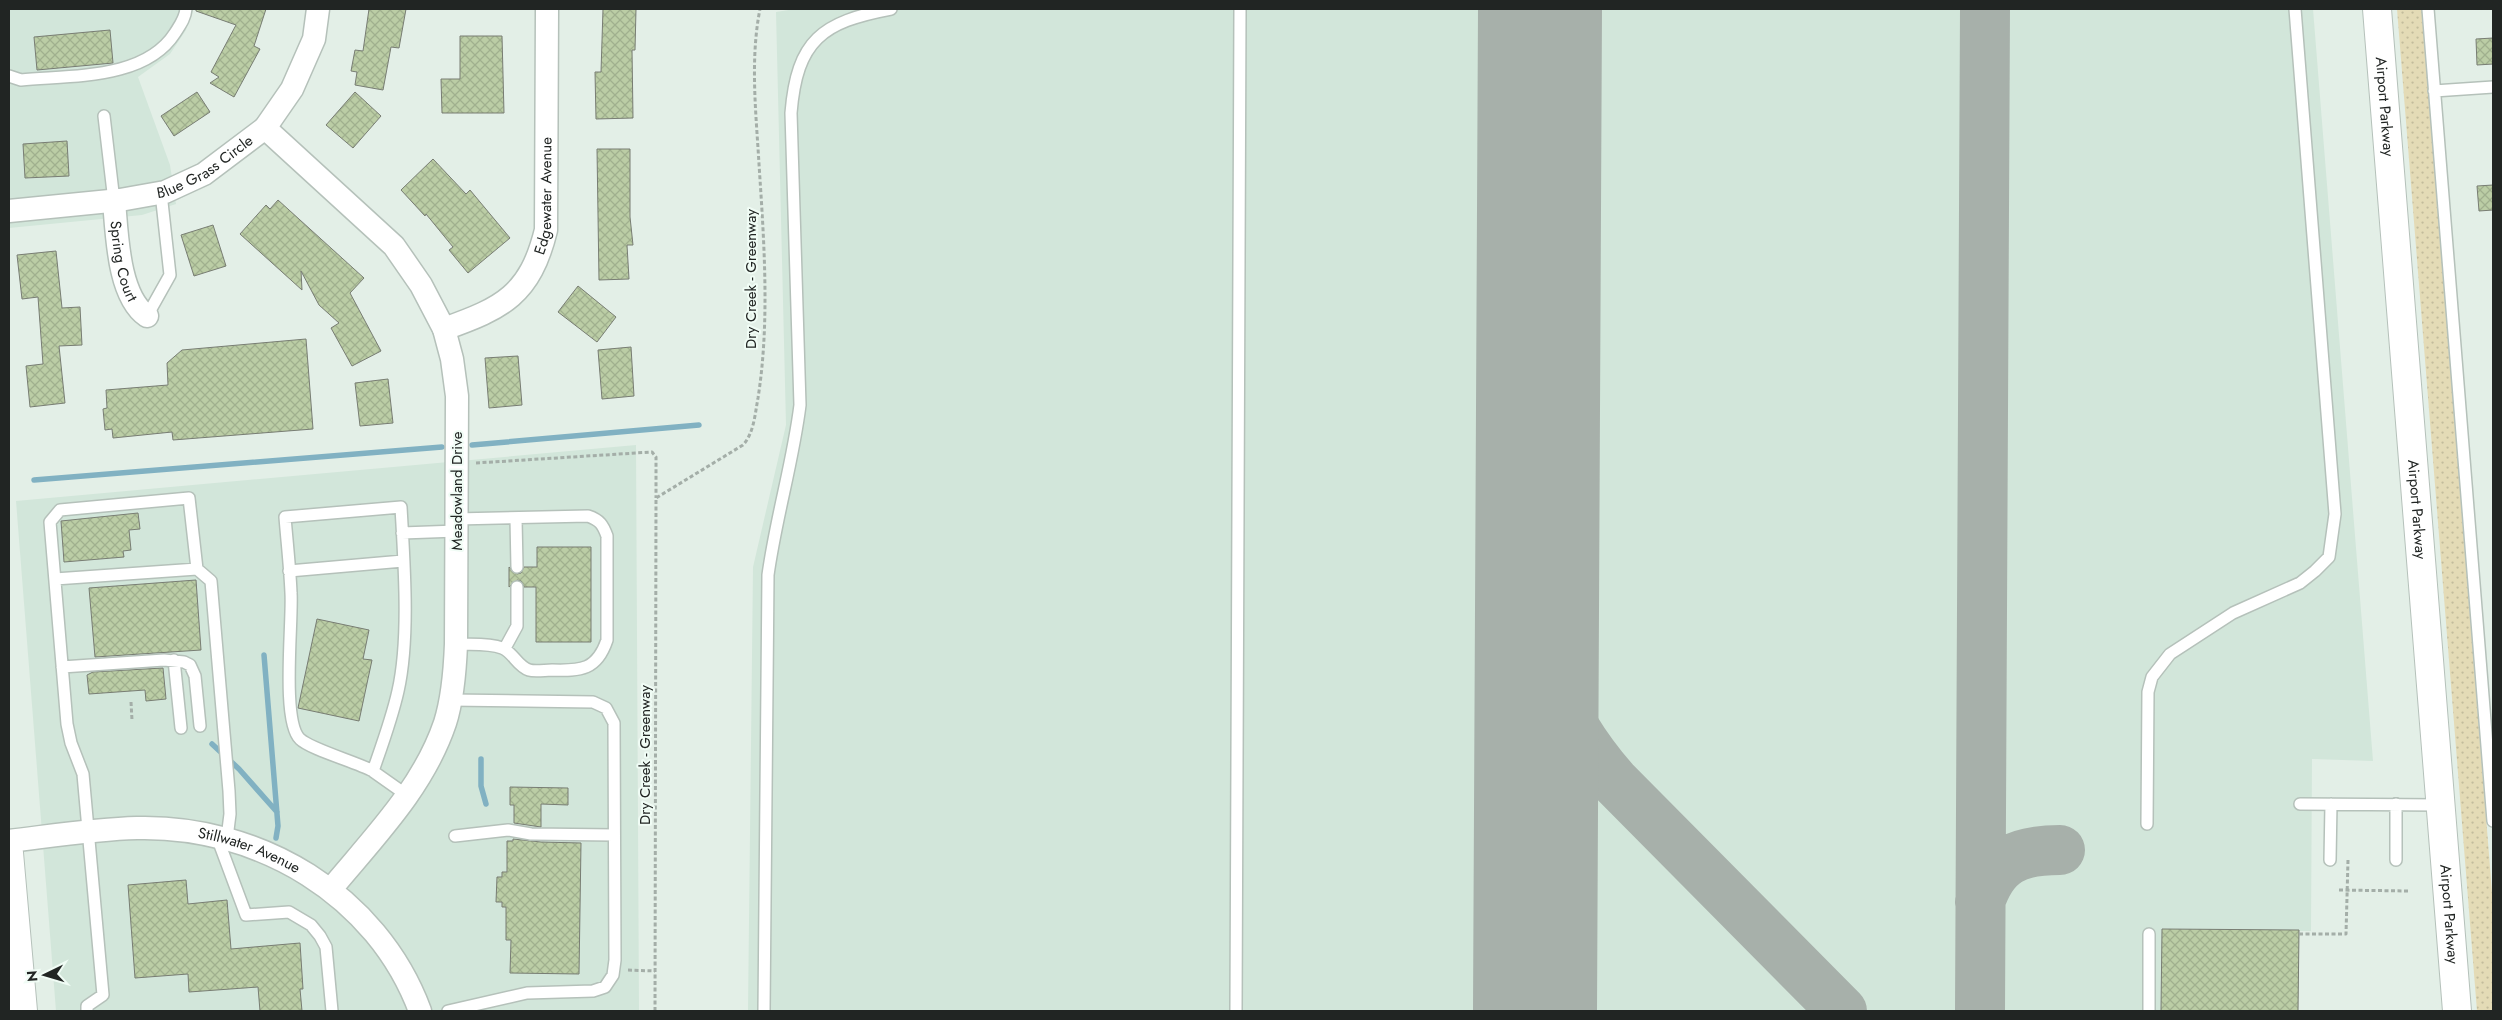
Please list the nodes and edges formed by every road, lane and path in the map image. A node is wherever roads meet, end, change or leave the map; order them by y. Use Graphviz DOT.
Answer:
graph roads {
  1 [pos="186,9"];
  2 [pos="318,9"];
  3 [pos="547,9"];
  4 [pos="760,9"];
  5 [pos="891,9"];
  6 [pos="1240,9"];
  7 [pos="2295,9"];
  8 [pos="2377,9"];
  9 [pos="2428,9"];
  10 [pos="9,76"];
  11 [pos="2493,86"];
  12 [pos="2434,91"];
  13 [pos="104,116"];
  14 [pos="265,128"];
  15 [pos="162,193"];
  16 [pos="114,201"];
  17 [pos="9,211"];
  18 [pos="147,316"];
  19 [pos="444,329"];
  20 [pos="475,463"];
  21 [pos="656,498"];
  22 [pos="516,519"];
  23 [pos="457,525"];
  24 [pos="402,533"];
  25 [pos="403,561"];
  26 [pos="517,567"];
  27 [pos="197,570"];
  28 [pos="289,571"];
  29 [pos="55,579"];
  30 [pos="517,587"];
  31 [pos="456,644"];
  32 [pos="505,648"];
  33 [pos="174,660"];
  34 [pos="62,666"];
  35 [pos="450,700"];
  36 [pos="131,702"];
  37 [pos="132,720"];
  38 [pos="200,726"];
  39 [pos="181,728"];
  40 [pos="373,771"];
  41 [pos="408,796"];
  42 [pos="2300,804"];
  43 [pos="2330,804"];
  44 [pos="2396,804"];
  45 [pos="2439,805"];
  46 [pos="2493,821"];
  47 [pos="2147,824"];
  48 [pos="89,833"];
  49 [pos="455,836"];
  50 [pos="614,836"];
  51 [pos="222,837"];
  52 [pos="9,841"];
  53 [pos="9,853"];
  54 [pos="2330,860"];
  55 [pos="2348,860"];
  56 [pos="2396,860"];
  57 [pos="332,889"];
  58 [pos="2339,890"];
  59 [pos="2348,890"];
  60 [pos="2408,891"];
  61 [pos="2150,934"];
  62 [pos="2299,934"];
  63 [pos="614,970"];
  64 [pos="655,970"];
  65 [pos="23,1011"];
  66 [pos="87,1011"];
  67 [pos="332,1011"];
  68 [pos="420,1011"];
  69 [pos="448,1011"];
  70 [pos="655,1011"];
  71 [pos="764,1011"];
  72 [pos="1236,1011"];
  73 [pos="2149,1011"];
  74 [pos="2457,1011"];
  1 -- 10 [label="lane"];
  2 -- 14 [label="street, Blue Grass Circle"];
  3 -- 19 [label="street, Edgewater Avenue"];
  4 -- 21 [label="path, Dry Creek - Greenway"];
  5 -- 71 [label="lane"];
  6 -- 72 [label="lane"];
  7 -- 47 [label="lane"];
  8 -- 45 [label="street, Airport Parkway"];
  9 -- 12 [label="lane"];
  11 -- 12 [label="lane"];
  12 -- 46 [label="lane"];
  13 -- 16 [label="lane"];
  14 -- 15 [label="street, Blue Grass Circle"];
  14 -- 19 [label="street, Meadowland Drive"];
  15 -- 16 [label="street, Blue Grass Circle"];
  15 -- 18 [label="lane"];
  16 -- 17 [label="street, Blue Grass Circle"];
  16 -- 18 [label="street, Spring Court"];
  19 -- 23 [label="street, Meadowland Drive"];
  20 -- 21 [label="path, Dry Creek - Greenway"];
  21 -- 64 [label="path, Dry Creek - Greenway"];
  22 -- 23 [label="lane"];
  22 -- 26 [label="lane"];
  22 -- 32 [label="lane"];
  23 -- 24 [label="lane"];
  23 -- 31 [label="street, Meadowland Drive"];
  24 -- 25 [label="lane"];
  24 -- 28 [label="lane"];
  25 -- 28 [label="lane"];
  25 -- 40 [label="lane"];
  27 -- 29 [label="lane"];
  27 -- 29 [label="lane"];
  27 -- 51 [label="lane"];
  28 -- 40 [label="lane"];
  29 -- 34 [label="lane"];
  30 -- 32 [label="lane"];
  31 -- 32 [label="lane"];
  31 -- 35 [label="street, Meadowland Drive"];
  33 -- 34 [label="lane"];
  33 -- 38 [label="lane"];
  33 -- 39 [label="lane"];
  34 -- 48 [label="lane"];
  35 -- 41 [label="street, Meadowland Drive"];
  35 -- 50 [label="lane"];
  36 -- 37 [label="path"];
  40 -- 41 [label="lane"];
  41 -- 57 [label="street, Meadowland Drive"];
  42 -- 43 [label="lane"];
  43 -- 44 [label="lane"];
  43 -- 54 [label="lane"];
  44 -- 45 [label="lane"];
  44 -- 56 [label="lane"];
  45 -- 74 [label="street, Airport Parkway"];
  48 -- 51 [label="street, Stillwater Avenue"];
  48 -- 52 [label="street, Stillwater Avenue"];
  48 -- 66 [label="lane"];
  49 -- 50 [label="lane"];
  50 -- 63 [label="lane"];
  51 -- 57 [label="street, Stillwater Avenue"];
  51 -- 67 [label="lane"];
  53 -- 65 [label="street"];
  55 -- 59 [label="path"];
  57 -- 68 [label="street, Stillwater Avenue"];
  58 -- 59 [label="path"];
  59 -- 60 [label="path"];
  59 -- 62 [label="path"];
  61 -- 73 [label="lane"];
  63 -- 64 [label="path"];
  63 -- 69 [label="lane"];
  64 -- 70 [label="path, Dry Creek - Greenway"];
}
